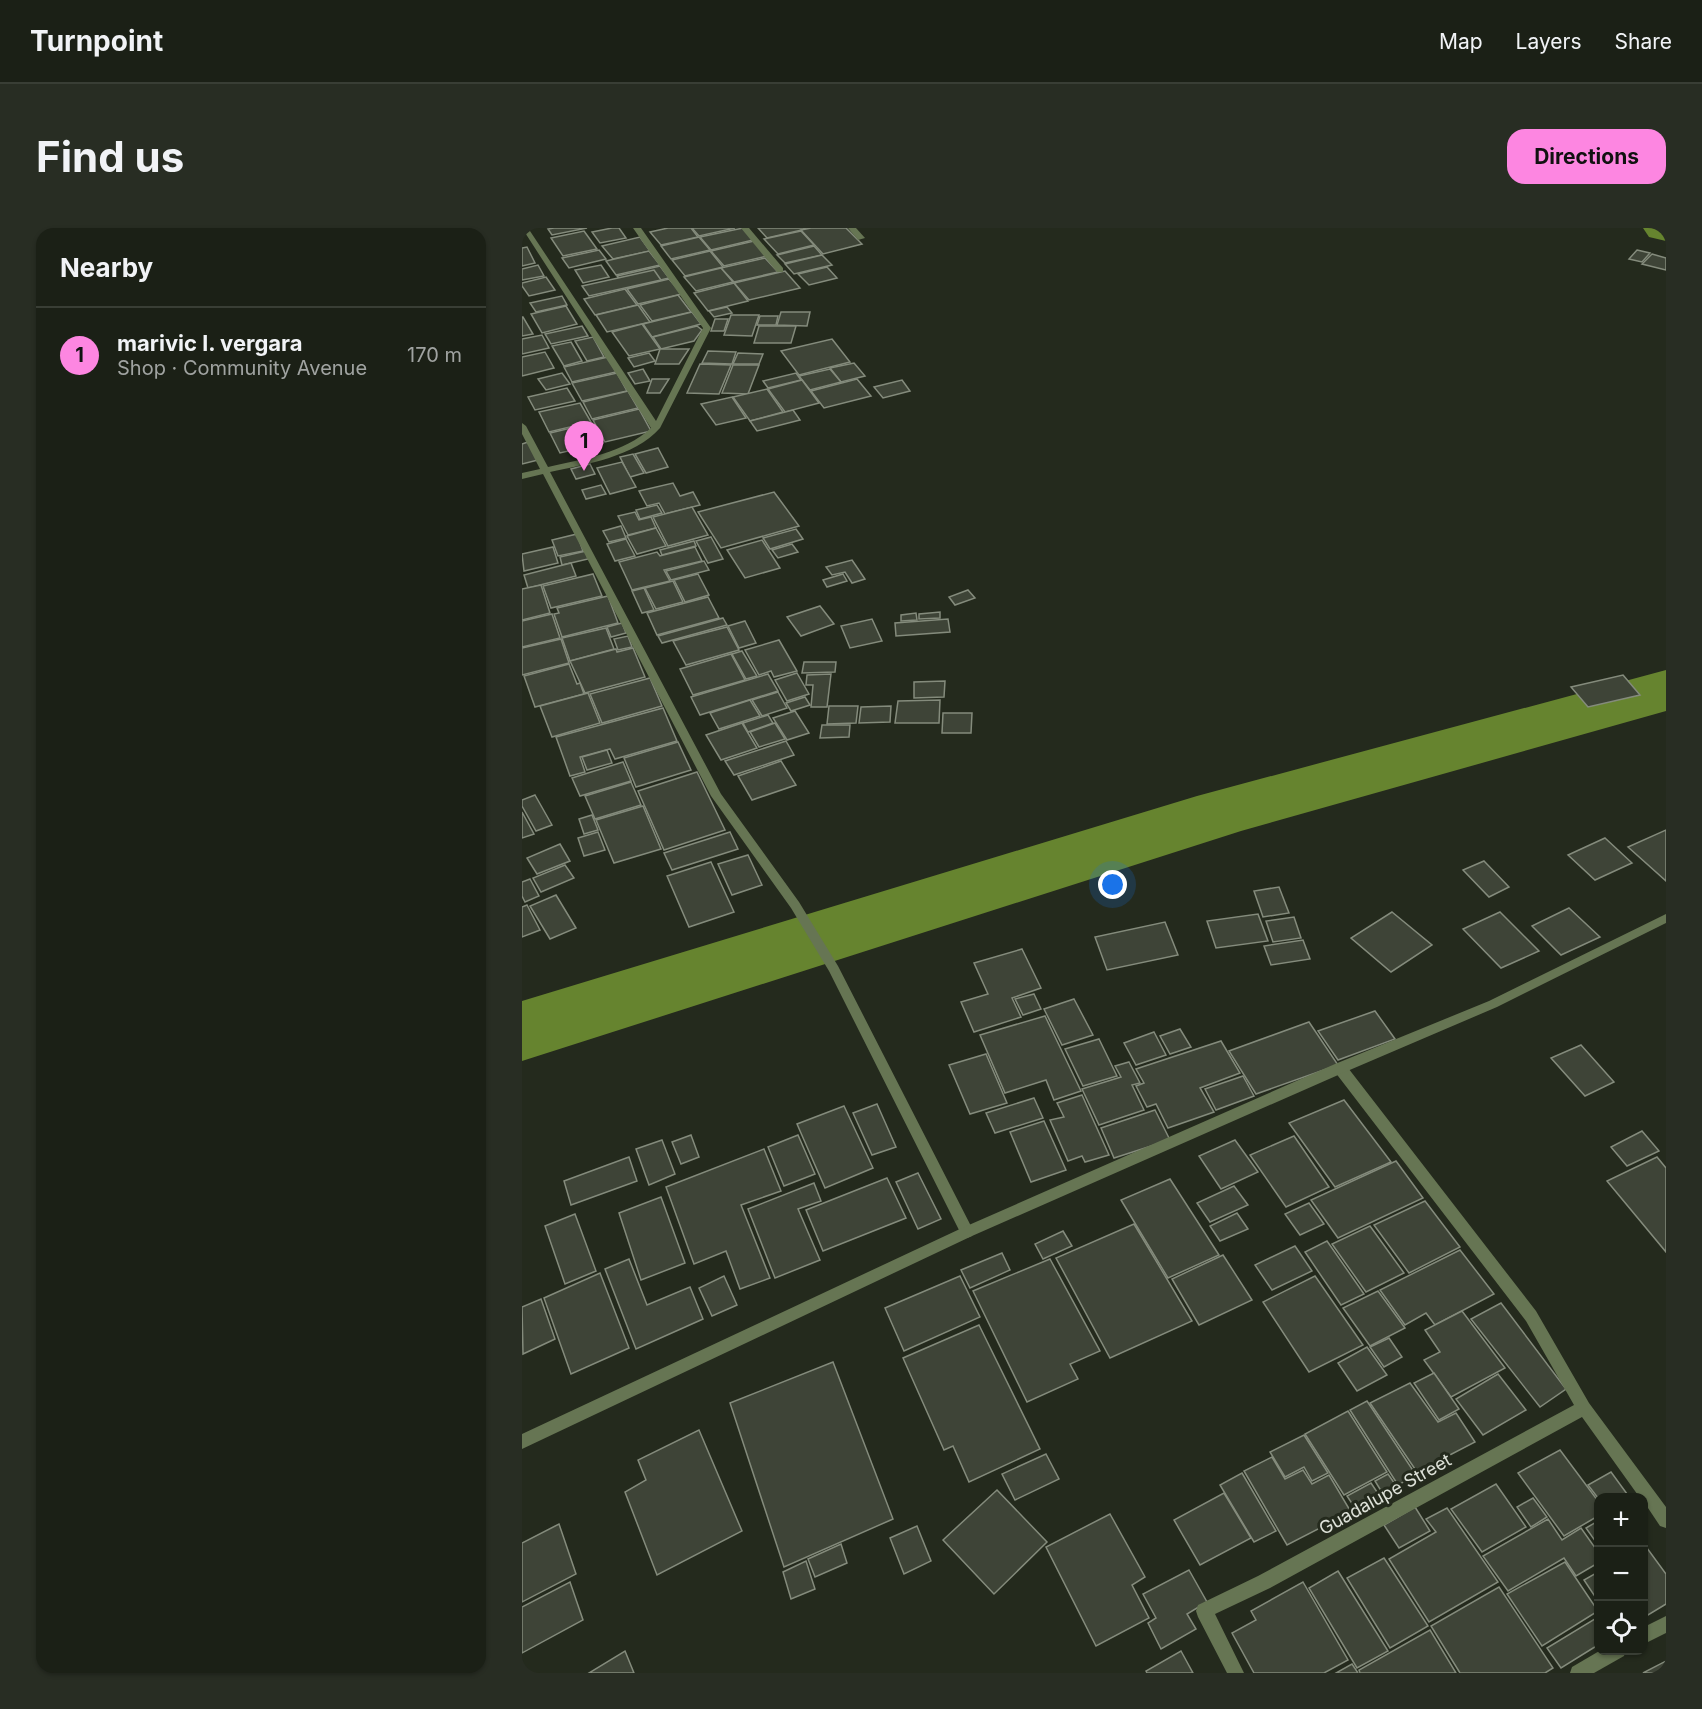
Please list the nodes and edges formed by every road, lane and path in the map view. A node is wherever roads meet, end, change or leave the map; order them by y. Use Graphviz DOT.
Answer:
graph roads {
  1 [pos="524,228"];
  2 [pos="637,228"];
  3 [pos="745,228"];
  4 [pos="852,228"];
  5 [pos="861,238"];
  6 [pos="780,270"];
  7 [pos="522,426"];
  8 [pos="656,428"];
  9 [pos="544,470"];
  10 [pos="522,476"];
  11 [pos="1666,918"];
  12 [pos="1340,1068"];
  13 [pos="967,1232"];
  14 [pos="1584,1408"];
  15 [pos="522,1442"];
  16 [pos="1666,1520"];
  17 [pos="1666,1624"];
  18 [pos="1648,1634"];
  19 [pos="1609,1655"];
  20 [pos="1236,1673"];
  21 [pos="1578,1673"];
  1 -- 8 [label="street"];
  2 -- 8 [label="street"];
  3 -- 6 [label="street"];
  4 -- 5 [label="street"];
  7 -- 9 [label="street"];
  8 -- 9 [label="street"];
  9 -- 10 [label="street"];
  9 -- 13 [label="street"];
  11 -- 12 [label="street"];
  12 -- 13 [label="street"];
  12 -- 14 [label="street"];
  13 -- 15 [label="street"];
  14 -- 16 [label="street"];
  14 -- 20 [label="street, Guadalupe Street"];
  17 -- 18 [label="street"];
  19 -- 21 [label="street"];
}
